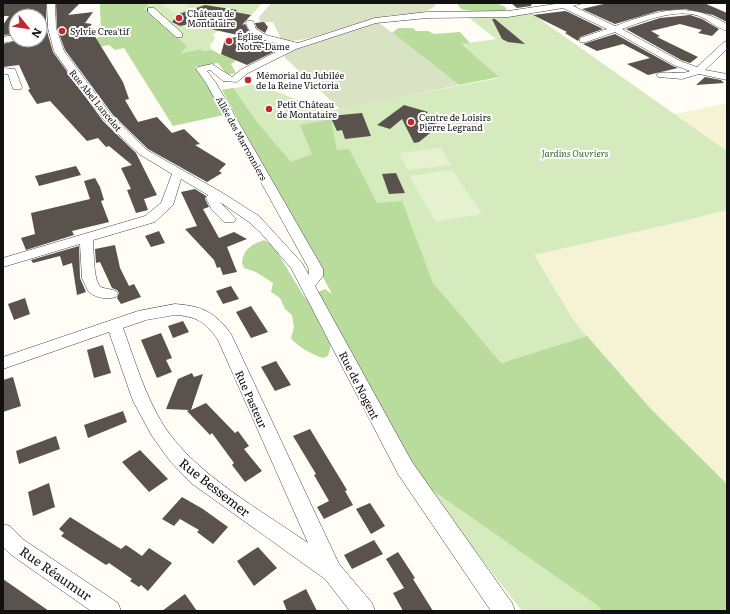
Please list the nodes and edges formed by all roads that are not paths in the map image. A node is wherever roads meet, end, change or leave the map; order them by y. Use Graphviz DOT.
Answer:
graph roads {
  1 [pos="51,3"];
  2 [pos="451,3"];
  3 [pos="579,3"];
  4 [pos="564,4"];
  5 [pos="151,10"];
  6 [pos="453,14"];
  7 [pos="250,23"];
  8 [pos="616,28"];
  9 [pos="727,28"];
  10 [pos="179,35"];
  11 [pos="583,40"];
  12 [pos="727,44"];
  13 [pos="297,45"];
  14 [pos="3,71"];
  15 [pos="698,71"];
  16 [pos="660,75"];
  17 [pos="727,77"];
  18 [pos="18,87"];
  19 [pos="178,173"];
  20 [pos="194,182"];
  21 [pos="217,195"];
  22 [pos="229,219"];
  23 [pos="86,238"];
  24 [pos="3,263"];
  25 [pos="308,285"];
  26 [pos="111,294"];
  27 [pos="114,325"];
  28 [pos="3,363"];
  29 [pos="3,533"];
  30 [pos="332,572"];
  31 [pos="110,611"];
  32 [pos="364,611"];
  33 [pos="504,611"];
  1 -- 19 [label="street, Rue Abel Lancelot"];
  2 -- 6 [label="street"];
  3 -- 4 [label="street"];
  4 -- 6 [label="street"];
  4 -- 8 [label="street"];
  5 -- 10 [label="street"];
  6 -- 13 [label="street"];
  7 -- 13 [label="street"];
  8 -- 9 [label="street"];
  8 -- 11 [label="street"];
  8 -- 15 [label="street"];
  12 -- 15 [label="street"];
  13 -- 25 [label="street, Allée des Marronniers"];
  14 -- 18 [label="street"];
  15 -- 16 [label="street"];
  15 -- 17 [label="street"];
  19 -- 20 [label="street, Rue Abel Lancelot"];
  19 -- 23 [label="street"];
  20 -- 21 [label="street, Rue de Nogent"];
  21 -- 22 [label="street"];
  21 -- 25 [label="street, Rue de Nogent"];
  23 -- 24 [label="street"];
  23 -- 26 [label="street"];
  25 -- 33 [label="street, Rue de Nogent"];
  27 -- 28 [label="street"];
  27 -- 30 [label="street, Rue Bessemer"];
  27 -- 30 [label="street, Rue Pasteur"];
  29 -- 31 [label="street, Rue Réaumur"];
  30 -- 32 [label="street, Rue Bessemer"];
}
